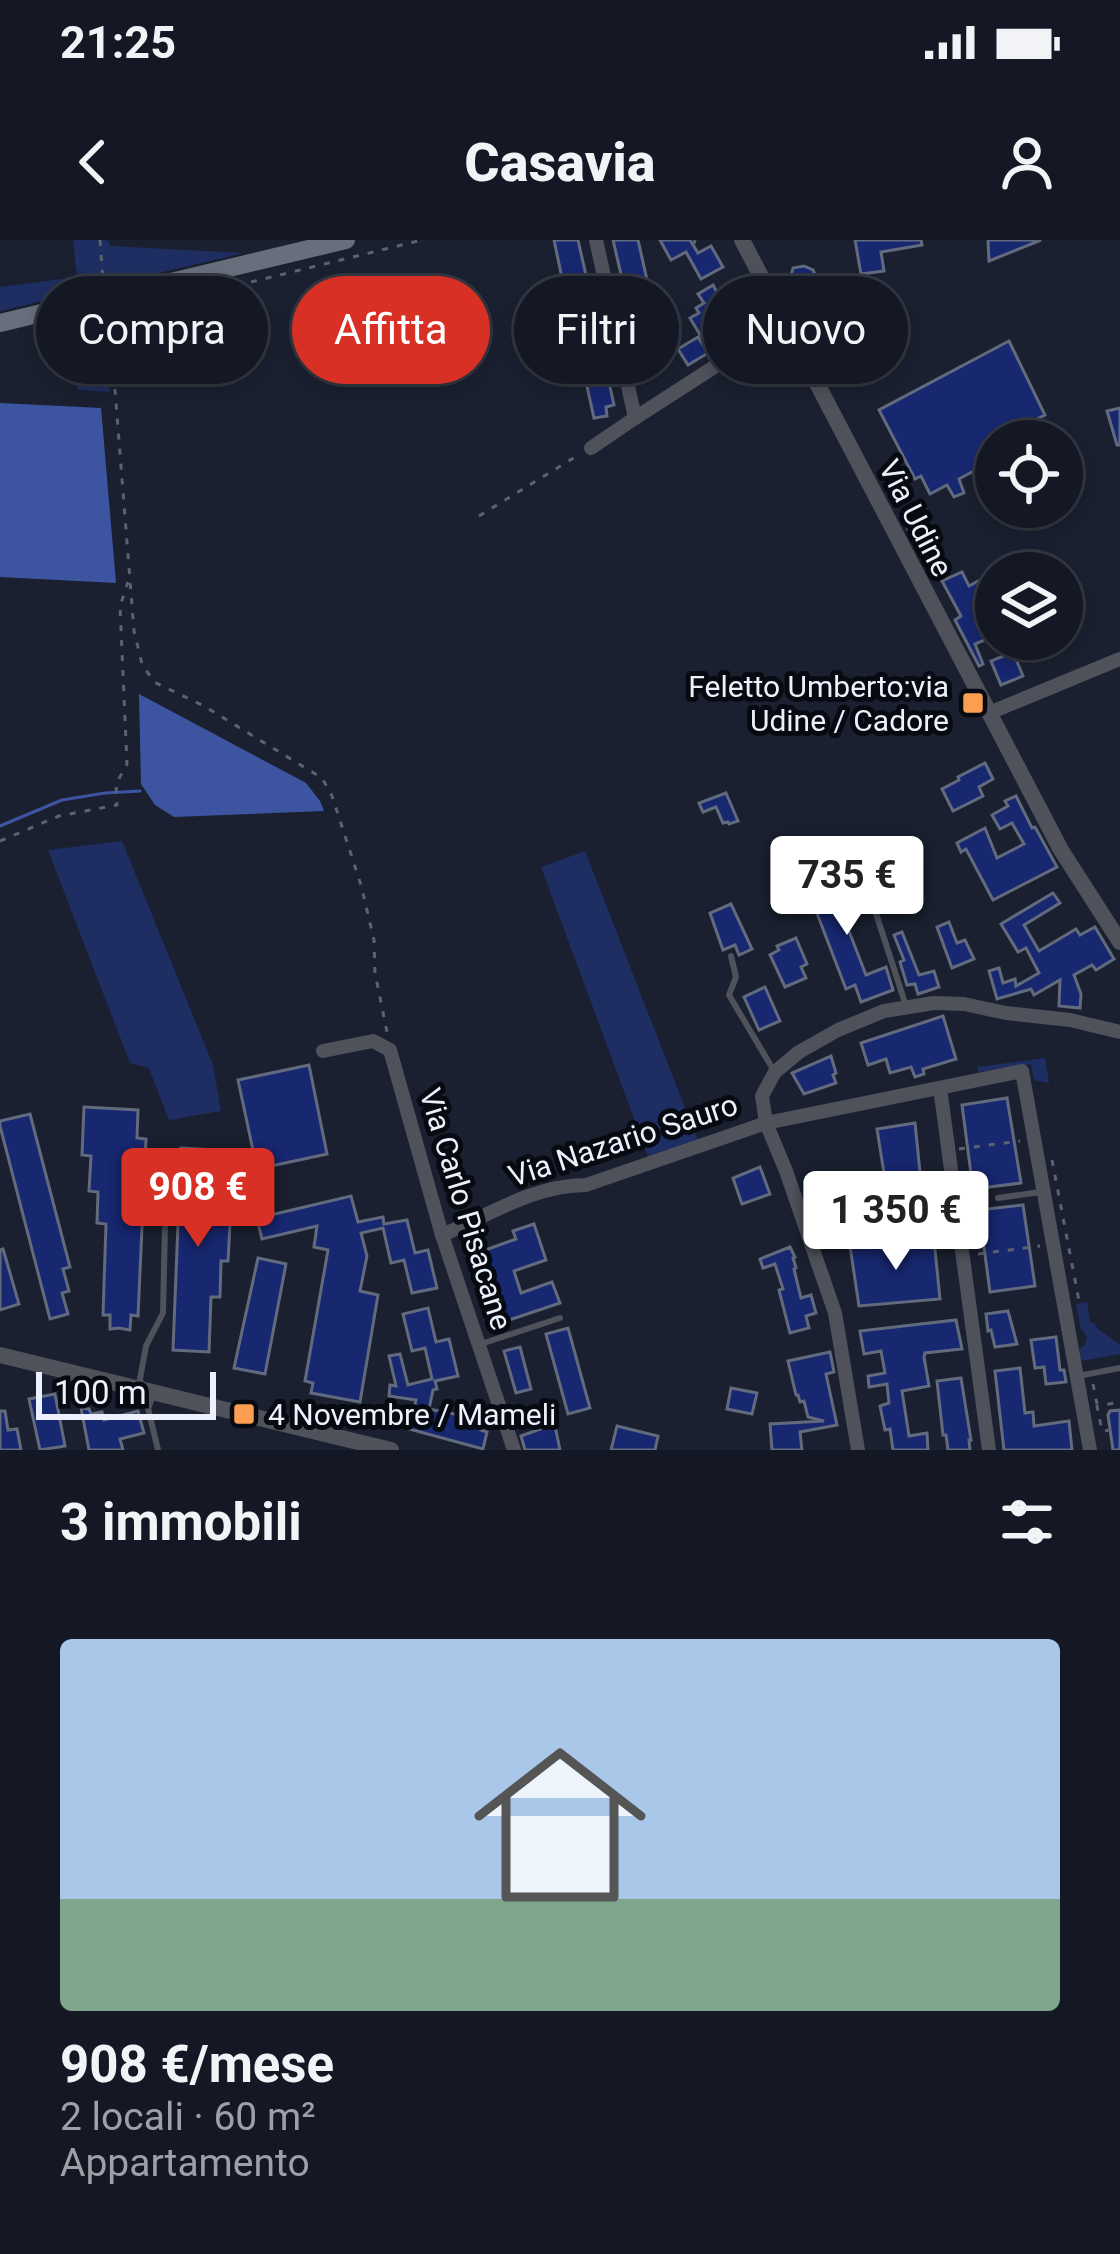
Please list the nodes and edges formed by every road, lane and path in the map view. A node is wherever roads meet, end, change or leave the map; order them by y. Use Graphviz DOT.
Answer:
graph roads {
  1 [pos="100,240"];
  2 [pos="346,240"];
  3 [pos="422,240"];
  4 [pos="596,240"];
  5 [pos="742,240"];
  6 [pos="103,276"];
  7 [pos="761,276"];
  8 [pos="268,278"];
  9 [pos="0,323"];
  10 [pos="703,374"];
  11 [pos="115,384"];
  12 [pos="817,384"];
  13 [pos="635,418"];
  14 [pos="591,448"];
  15 [pos="479,516"];
  16 [pos="129,571"];
  17 [pos="1120,659"];
  18 [pos="989,713"];
  19 [pos="0,841"];
  20 [pos="859,861"];
  21 [pos="1120,942"];
  22 [pos="731,956"];
  23 [pos="906,1008"];
  24 [pos="1120,1033"];
  25 [pos="391,1050"];
  26 [pos="323,1052"];
  27 [pos="775,1072"];
  28 [pos="940,1088"];
  29 [pos="766,1123"];
  30 [pos="1022,1141"];
  31 [pos="948,1151"];
  32 [pos="166,1182"];
  33 [pos="1044,1192"];
  34 [pos="998,1198"];
  35 [pos="442,1235"];
  36 [pos="1042,1246"];
  37 [pos="963,1256"];
  38 [pos="560,1318"];
  39 [pos="478,1345"];
  40 [pos="0,1355"];
  41 [pos="1120,1369"];
  42 [pos="1085,1375"];
  43 [pos="149,1393"];
  44 [pos="1120,1402"];
  45 [pos="1097,1406"];
  46 [pos="1111,1430"];
  47 [pos="158,1450"];
  48 [pos="391,1450"];
  49 [pos="514,1450"];
  50 [pos="858,1450"];
  51 [pos="989,1450"];
  52 [pos="1090,1450"];
  1 -- 6 [label="path"];
  2 -- 9 [label="main road"];
  3 -- 8 [label="path"];
  4 -- 13 [label="street"];
  5 -- 7 [label="street, Via Udine"];
  10 -- 13 [label="street"];
  11 -- 16 [label="path"];
  12 -- 18 [label="street, Via Udine"];
  13 -- 14 [label="street"];
  14 -- 15 [label="path"];
  16 -- 19 [label="path"];
  16 -- 25 [label="path"];
  17 -- 18 [label="street"];
  18 -- 21 [label="street, Via Udine"];
  20 -- 23 [label="lane"];
  22 -- 27 [label="lane"];
  23 -- 24 [label="street"];
  23 -- 27 [label="street"];
  25 -- 26 [label="street"];
  25 -- 35 [label="street, Via Carlo Pisacane"];
  27 -- 29 [label="street, Via Nazario Sauro"];
  28 -- 29 [label="street"];
  28 -- 31 [label="street"];
  28 -- 33 [label="street"];
  29 -- 35 [label="street, Via Nazario Sauro"];
  29 -- 50 [label="street"];
  30 -- 31 [label="path"];
  31 -- 37 [label="street"];
  32 -- 43 [label="lane"];
  33 -- 34 [label="lane"];
  33 -- 42 [label="street"];
  35 -- 39 [label="street, Via Carlo Pisacane"];
  36 -- 37 [label="path"];
  37 -- 51 [label="street"];
  38 -- 39 [label="lane"];
  39 -- 49 [label="street, Via Carlo Pisacane"];
  40 -- 43 [label="street"];
  41 -- 42 [label="lane"];
  42 -- 45 [label="path"];
  42 -- 52 [label="street"];
  43 -- 47 [label="lane"];
  43 -- 48 [label="street"];
  44 -- 45 [label="path"];
  45 -- 46 [label="path"];
}
